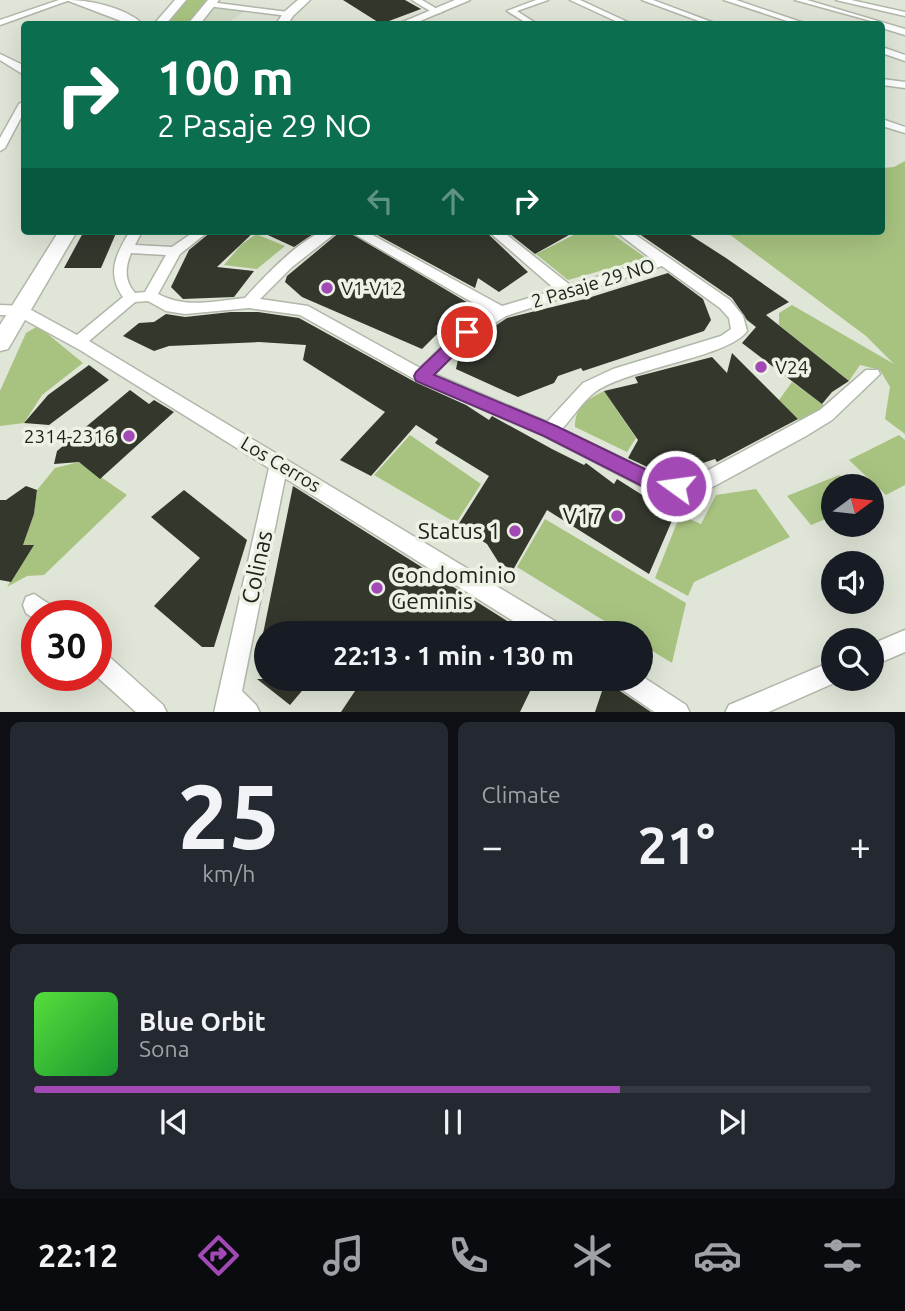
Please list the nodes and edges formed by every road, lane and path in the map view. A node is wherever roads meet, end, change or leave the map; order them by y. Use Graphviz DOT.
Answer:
graph roads {
  1 [pos="68,0"];
  2 [pos="181,0"];
  3 [pos="305,0"];
  4 [pos="416,0"];
  5 [pos="544,0"];
  6 [pos="574,0"];
  7 [pos="646,0"];
  8 [pos="728,0"];
  9 [pos="800,0"];
  10 [pos="840,0"];
  11 [pos="212,2"];
  12 [pos="470,2"];
  13 [pos="438,12"];
  14 [pos="905,14"];
  15 [pos="285,19"];
  16 [pos="131,21"];
  17 [pos="165,21"];
  18 [pos="196,21"];
  19 [pos="412,21"];
  20 [pos="438,21"];
  21 [pos="528,21"];
  22 [pos="621,21"];
  23 [pos="705,21"];
  24 [pos="794,21"];
  25 [pos="872,21"];
  26 [pos="0,23"];
  27 [pos="885,25"];
  28 [pos="905,32"];
  29 [pos="885,51"];
  30 [pos="0,57"];
  31 [pos="905,58"];
  32 [pos="21,68"];
  33 [pos="885,82"];
  34 [pos="905,85"];
  35 [pos="21,110"];
  36 [pos="885,123"];
  37 [pos="904,130"];
  38 [pos="0,148"];
  39 [pos="65,235"];
  40 [pos="134,235"];
  41 [pos="197,235"];
  42 [pos="325,235"];
  43 [pos="362,235"];
  44 [pos="499,235"];
  45 [pos="627,235"];
  46 [pos="126,249"];
  47 [pos="175,251"];
  48 [pos="663,261"];
  49 [pos="565,290"];
  50 [pos="150,296"];
  51 [pos="131,298"];
  52 [pos="249,303"];
  53 [pos="10,310"];
  54 [pos="501,312"];
  55 [pos="78,342"];
  56 [pos="0,343"];
  57 [pos="872,374"];
  58 [pos="422,376"];
  59 [pos="550,431"];
  60 [pos="279,463"];
  61 [pos="534,621"];
  62 [pos="905,641"];
  63 [pos="884,650"];
  64 [pos="112,674"];
  65 [pos="821,677"];
  66 [pos="645,691"];
  67 [pos="235,707"];
  68 [pos="155,712"];
  69 [pos="678,712"];
  70 [pos="737,712"];
  1 -- 16 [label="main road"];
  1 -- 26 [label="street"];
  2 -- 17 [label="main road"];
  3 -- 15 [label="main road"];
  4 -- 13 [label="street"];
  5 -- 21 [label="street"];
  6 -- 22 [label="street"];
  7 -- 23 [label="street"];
  8 -- 24 [label="street"];
  9 -- 25 [label="street"];
  10 -- 14 [label="street"];
  11 -- 15 [label="street"];
  11 -- 18 [label="main road"];
  12 -- 13 [label="main road"];
  12 -- 20 [label="main road"];
  13 -- 19 [label="main road"];
  27 -- 28 [label="street"];
  29 -- 31 [label="street"];
  30 -- 32 [label="street"];
  33 -- 34 [label="street"];
  35 -- 38 [label="street"];
  36 -- 37 [label="street"];
  39 -- 53 [label="main road"];
  40 -- 46 [label="street"];
  41 -- 47 [label="street"];
  42 -- 52 [label="street"];
  43 -- 54 [label="street"];
  44 -- 49 [label="street"];
  45 -- 48 [label="street"];
  46 -- 47 [label="street"];
  46 -- 51 [label="street"];
  47 -- 50 [label="street"];
  48 -- 49 [label="street, 2 Pasaje 29 NO"];
  48 -- 59 [label="street"];
  49 -- 54 [label="street, 2 Pasaje 29 NO"];
  50 -- 51 [label="street"];
  50 -- 52 [label="street"];
  51 -- 55 [label="street"];
  52 -- 58 [label="street"];
  53 -- 55 [label="street, Los Cerros"];
  53 -- 56 [label="main road"];
  54 -- 58 [label="street, 2 Pasaje 29 NO"];
  55 -- 60 [label="street, Los Cerros"];
  57 -- 59 [label="street"];
  58 -- 59 [label="street"];
  60 -- 61 [label="street, Los Cerros"];
  60 -- 67 [label="street, Colinas"];
  62 -- 63 [label="street"];
  64 -- 68 [label="street"];
  65 -- 70 [label="street"];
  66 -- 69 [label="street"];
}
